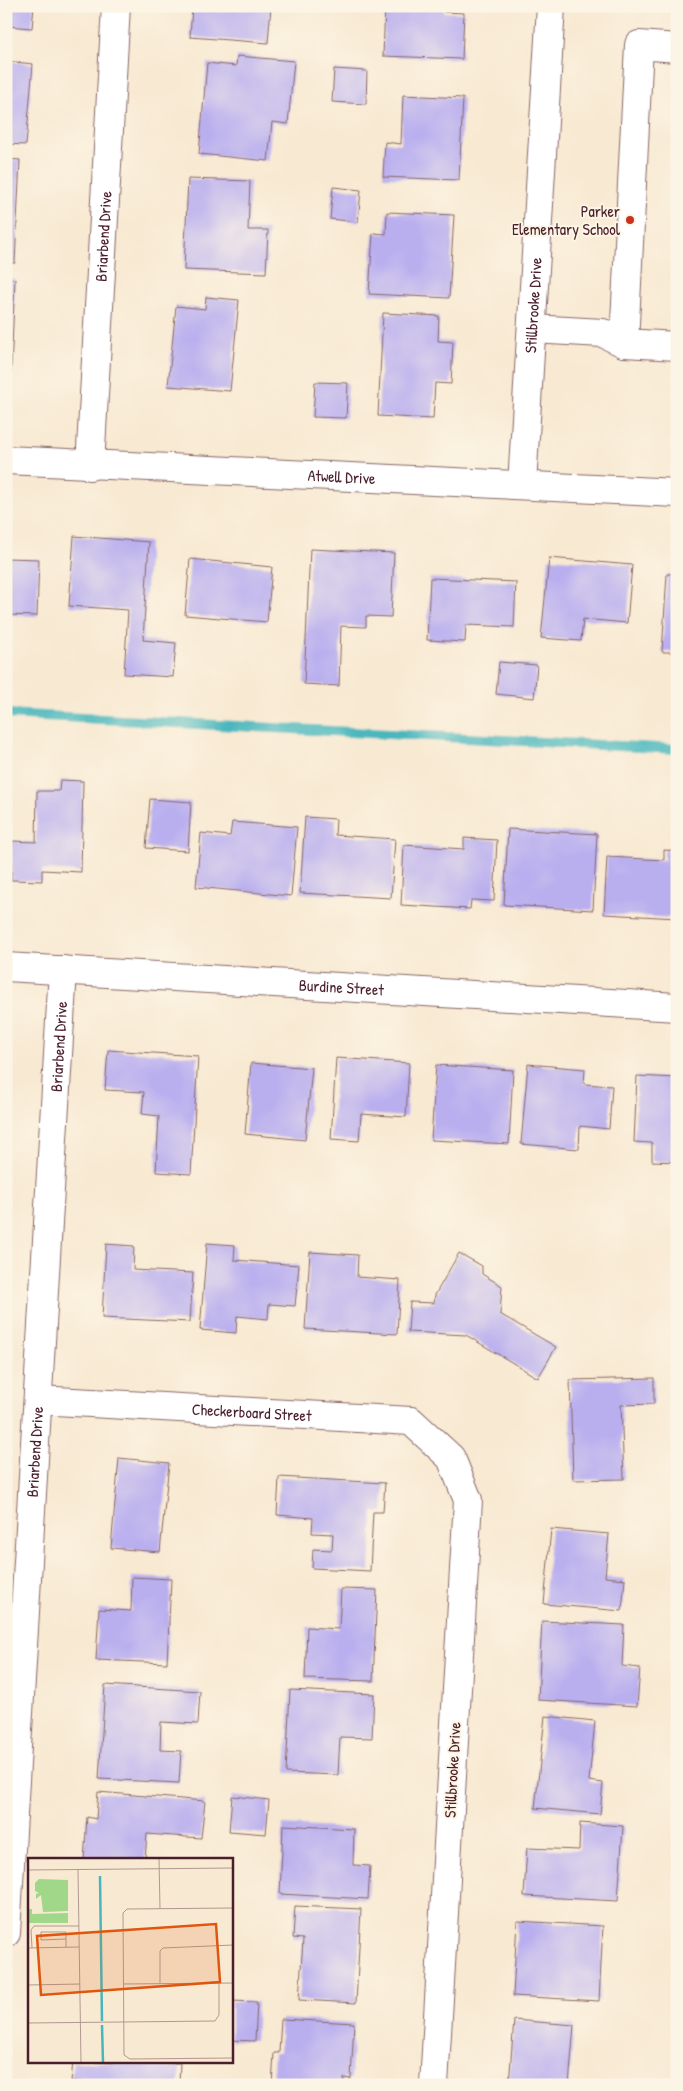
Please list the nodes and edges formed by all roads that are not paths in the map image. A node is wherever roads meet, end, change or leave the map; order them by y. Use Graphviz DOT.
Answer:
graph roads {
  1 [pos="116,6"];
  2 [pos="551,6"];
  3 [pos="677,48"];
  4 [pos="532,329"];
  5 [pos="624,343"];
  6 [pos="677,346"];
  7 [pos="6,460"];
  8 [pos="90,466"];
  9 [pos="522,485"];
  10 [pos="677,493"];
  11 [pos="6,966"];
  12 [pos="63,970"];
  13 [pos="677,1007"];
  14 [pos="38,1400"];
  15 [pos="451,1458"];
  16 [pos="6,1933"];
  17 [pos="434,2085"];
  1 -- 8 [label="street, Briarbend Drive"];
  2 -- 4 [label="street, Stillbrooke Drive"];
  3 -- 5 [label="street"];
  4 -- 5 [label="street"];
  4 -- 9 [label="street, Stillbrooke Drive"];
  5 -- 6 [label="street"];
  7 -- 8 [label="street, Atwell Drive"];
  8 -- 9 [label="street, Atwell Drive"];
  9 -- 10 [label="street, Atwell Drive"];
  11 -- 12 [label="street, Burdine Street"];
  12 -- 13 [label="street, Burdine Street"];
  12 -- 14 [label="street, Briarbend Drive"];
  14 -- 15 [label="street, Checkerboard Street"];
  14 -- 16 [label="street, Briarbend Drive"];
  15 -- 17 [label="street, Stillbrooke Drive"];
}
